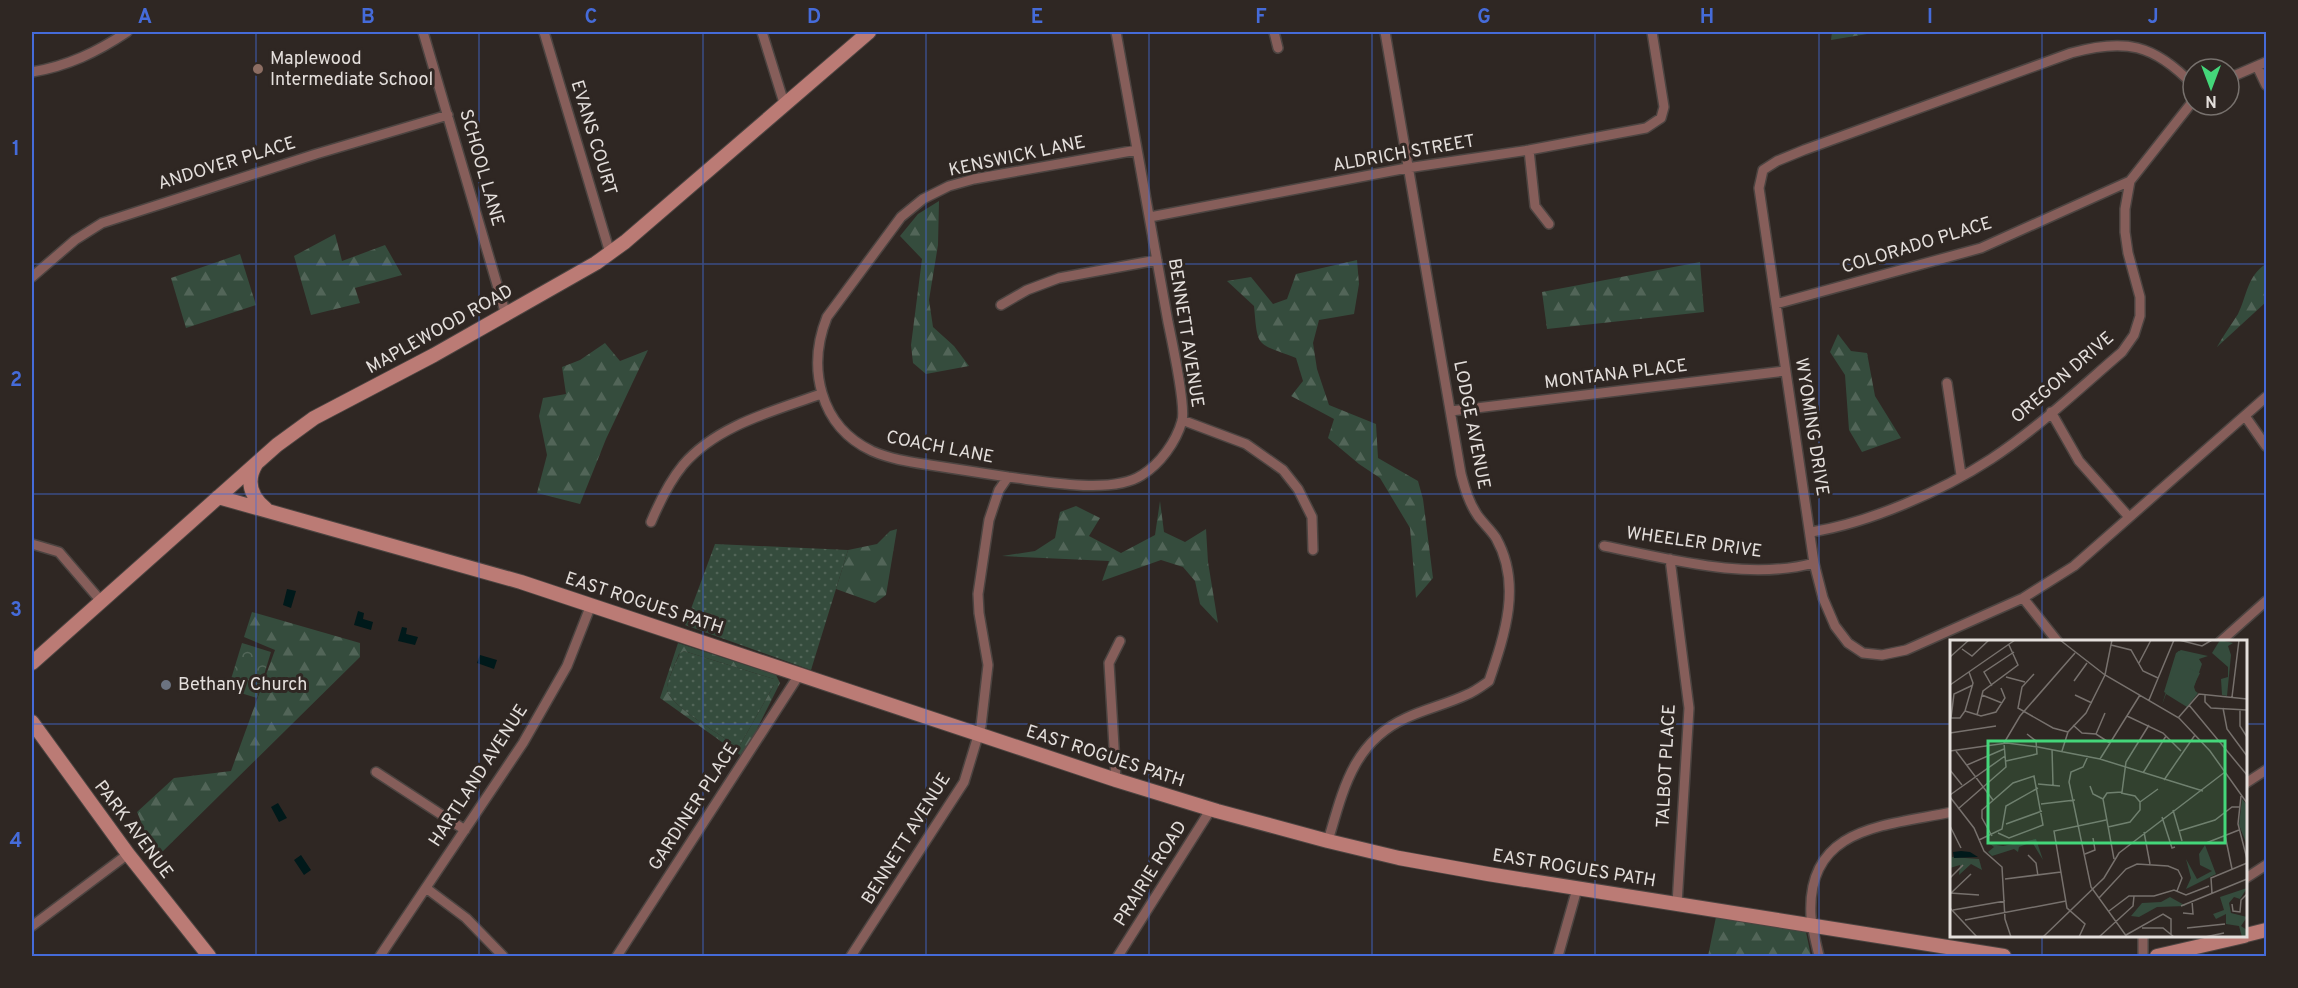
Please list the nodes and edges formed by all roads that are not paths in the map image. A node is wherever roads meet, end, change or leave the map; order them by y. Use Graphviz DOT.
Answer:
graph roads {
  1 [pos="127,32"];
  2 [pos="423,32"];
  3 [pos="544,32"];
  4 [pos="762,32"];
  5 [pos="869,32"];
  6 [pos="1116,32"];
  7 [pos="1274,32"];
  8 [pos="1385,32"];
  9 [pos="1652,32"];
  10 [pos="1278,48"];
  11 [pos="2262,64"];
  12 [pos="32,72"];
  13 [pos="2241,73"];
  14 [pos="2181,74"];
  15 [pos="2266,85"];
  16 [pos="785,106"];
  17 [pos="448,115"];
  18 [pos="2181,117"];
  19 [pos="1137,150"];
  20 [pos="1529,150"];
  21 [pos="1407,168"];
  22 [pos="2130,181"];
  23 [pos="1150,217"];
  24 [pos="1549,224"];
  25 [pos="610,253"];
  26 [pos="1157,260"];
  27 [pos="32,277"];
  28 [pos="1776,304"];
  29 [pos="1001,305"];
  30 [pos="506,315"];
  31 [pos="1785,371"];
  32 [pos="1947,383"];
  33 [pos="821,394"];
  34 [pos="2266,397"];
  35 [pos="1451,411"];
  36 [pos="2051,412"];
  37 [pos="2245,416"];
  38 [pos="1182,420"];
  39 [pos="2266,446"];
  40 [pos="260,459"];
  41 [pos="1960,475"];
  42 [pos="1008,477"];
  43 [pos="218,497"];
  44 [pos="268,511"];
  45 [pos="2129,517"];
  46 [pos="651,522"];
  47 [pos="1810,532"];
  48 [pos="32,544"];
  49 [pos="1604,546"];
  50 [pos="1313,550"];
  51 [pos="1670,559"];
  52 [pos="1814,563"];
  53 [pos="2023,598"];
  54 [pos="101,601"];
  55 [pos="2266,601"];
  56 [pos="591,605"];
  57 [pos="2056,640"];
  58 [pos="2222,640"];
  59 [pos="1120,641"];
  60 [pos="32,663"];
  61 [pos="799,675"];
  62 [pos="32,722"];
  63 [pos="979,735"];
  64 [pos="2266,770"];
  65 [pos="376,772"];
  66 [pos="1116,780"];
  67 [pos="2247,782"];
  68 [pos="1211,809"];
  69 [pos="1950,812"];
  70 [pos="465,830"];
  71 [pos="1328,841"];
  72 [pos="128,854"];
  73 [pos="2266,865"];
  74 [pos="2247,877"];
  75 [pos="426,888"];
  76 [pos="1578,889"];
  77 [pos="1677,904"];
  78 [pos="32,926"];
  79 [pos="1813,927"];
  80 [pos="2266,930"];
  81 [pos="2247,935"];
  82 [pos="2143,937"];
  83 [pos="2237,937"];
  84 [pos="209,957"];
  85 [pos="380,957"];
  86 [pos="503,957"];
  87 [pos="617,957"];
  88 [pos="851,957"];
  89 [pos="1118,957"];
  90 [pos="1558,957"];
  91 [pos="1819,957"];
  92 [pos="2004,957"];
  93 [pos="2144,957"];
  94 [pos="2157,957"];
  1 -- 12 [label="street"];
  2 -- 17 [label="street, SCHOOL LANE"];
  3 -- 25 [label="street, EVANS COURT"];
  4 -- 16 [label="street"];
  5 -- 16 [label="street, MAPLEWOOD ROAD"];
  6 -- 19 [label="street, BENNETT AVENUE"];
  7 -- 10 [label="street"];
  8 -- 21 [label="street, LODGE AVENUE"];
  9 -- 20 [label="street, ALDRICH STREET"];
  11 -- 13 [label="street"];
  11 -- 15 [label="street"];
  14 -- 28 [label="street, WYOMING DRIVE"];
  16 -- 25 [label="street, MAPLEWOOD ROAD"];
  17 -- 27 [label="street, ANDOVER PLACE"];
  17 -- 30 [label="street, SCHOOL LANE"];
  18 -- 22 [label="street"];
  19 -- 23 [label="street, BENNETT AVENUE"];
  19 -- 33 [label="street, KENSWICK LANE"];
  20 -- 21 [label="street, ALDRICH STREET"];
  20 -- 24 [label="street"];
  21 -- 23 [label="street, ALDRICH STREET"];
  21 -- 35 [label="street, LODGE AVENUE"];
  22 -- 28 [label="street, COLORADO PLACE"];
  22 -- 36 [label="street, OREGON DRIVE"];
  23 -- 26 [label="street, BENNETT AVENUE"];
  25 -- 30 [label="street, MAPLEWOOD ROAD"];
  26 -- 29 [label="street"];
  26 -- 38 [label="street, BENNETT AVENUE"];
  28 -- 31 [label="street, WYOMING DRIVE"];
  30 -- 40 [label="street, MAPLEWOOD ROAD"];
  31 -- 35 [label="street, MONTANA PLACE"];
  31 -- 47 [label="street, WYOMING DRIVE"];
  32 -- 41 [label="street"];
  33 -- 42 [label="street, COACH LANE"];
  33 -- 46 [label="street"];
  34 -- 37 [label="street, WYOMING DRIVE"];
  35 -- 71 [label="street, LODGE AVENUE"];
  36 -- 41 [label="street, OREGON DRIVE"];
  36 -- 45 [label="street"];
  37 -- 39 [label="street"];
  37 -- 45 [label="street, WYOMING DRIVE"];
  38 -- 42 [label="street, BENNETT AVENUE"];
  38 -- 50 [label="street"];
  40 -- 43 [label="street, MAPLEWOOD ROAD"];
  40 -- 44 [label="street"];
  41 -- 47 [label="street, OREGON DRIVE"];
  42 -- 63 [label="street, BENNETT AVENUE"];
  43 -- 44 [label="street, EAST ROGUES PATH"];
  43 -- 54 [label="street, MAPLEWOOD ROAD"];
  44 -- 56 [label="street, EAST ROGUES PATH"];
  45 -- 53 [label="street, WYOMING DRIVE"];
  47 -- 52 [label="street, WYOMING DRIVE"];
  48 -- 54 [label="street"];
  49 -- 51 [label="street, WHEELER DRIVE"];
  51 -- 52 [label="street, WHEELER DRIVE"];
  51 -- 77 [label="street, TALBOT PLACE"];
  52 -- 53 [label="street, WYOMING DRIVE"];
  53 -- 57 [label="street"];
  54 -- 60 [label="street, MAPLEWOOD ROAD"];
  55 -- 58 [label="street"];
  56 -- 61 [label="street, EAST ROGUES PATH"];
  56 -- 70 [label="street, HARTLAND AVENUE"];
  59 -- 66 [label="street"];
  61 -- 63 [label="street, EAST ROGUES PATH"];
  61 -- 87 [label="street, GARDINER PLACE"];
  62 -- 72 [label="street, PARK AVENUE"];
  63 -- 66 [label="street, EAST ROGUES PATH"];
  63 -- 88 [label="street, BENNETT AVENUE"];
  64 -- 67 [label="street"];
  65 -- 70 [label="street"];
  66 -- 68 [label="street, EAST ROGUES PATH"];
  68 -- 71 [label="street, EAST ROGUES PATH"];
  68 -- 89 [label="street, PRAIRIE ROAD"];
  69 -- 79 [label="street"];
  70 -- 75 [label="street, HARTLAND AVENUE"];
  71 -- 76 [label="street, EAST ROGUES PATH"];
  72 -- 78 [label="street"];
  72 -- 84 [label="street, PARK AVENUE"];
  73 -- 74 [label="street"];
  75 -- 85 [label="street, HARTLAND AVENUE"];
  75 -- 86 [label="street"];
  76 -- 77 [label="street, EAST ROGUES PATH"];
  76 -- 90 [label="street"];
  77 -- 79 [label="street, EAST ROGUES PATH"];
  79 -- 91 [label="street"];
  79 -- 92 [label="street, EAST ROGUES PATH"];
  80 -- 81 [label="street"];
  82 -- 93 [label="street"];
  83 -- 94 [label="street"];
}
